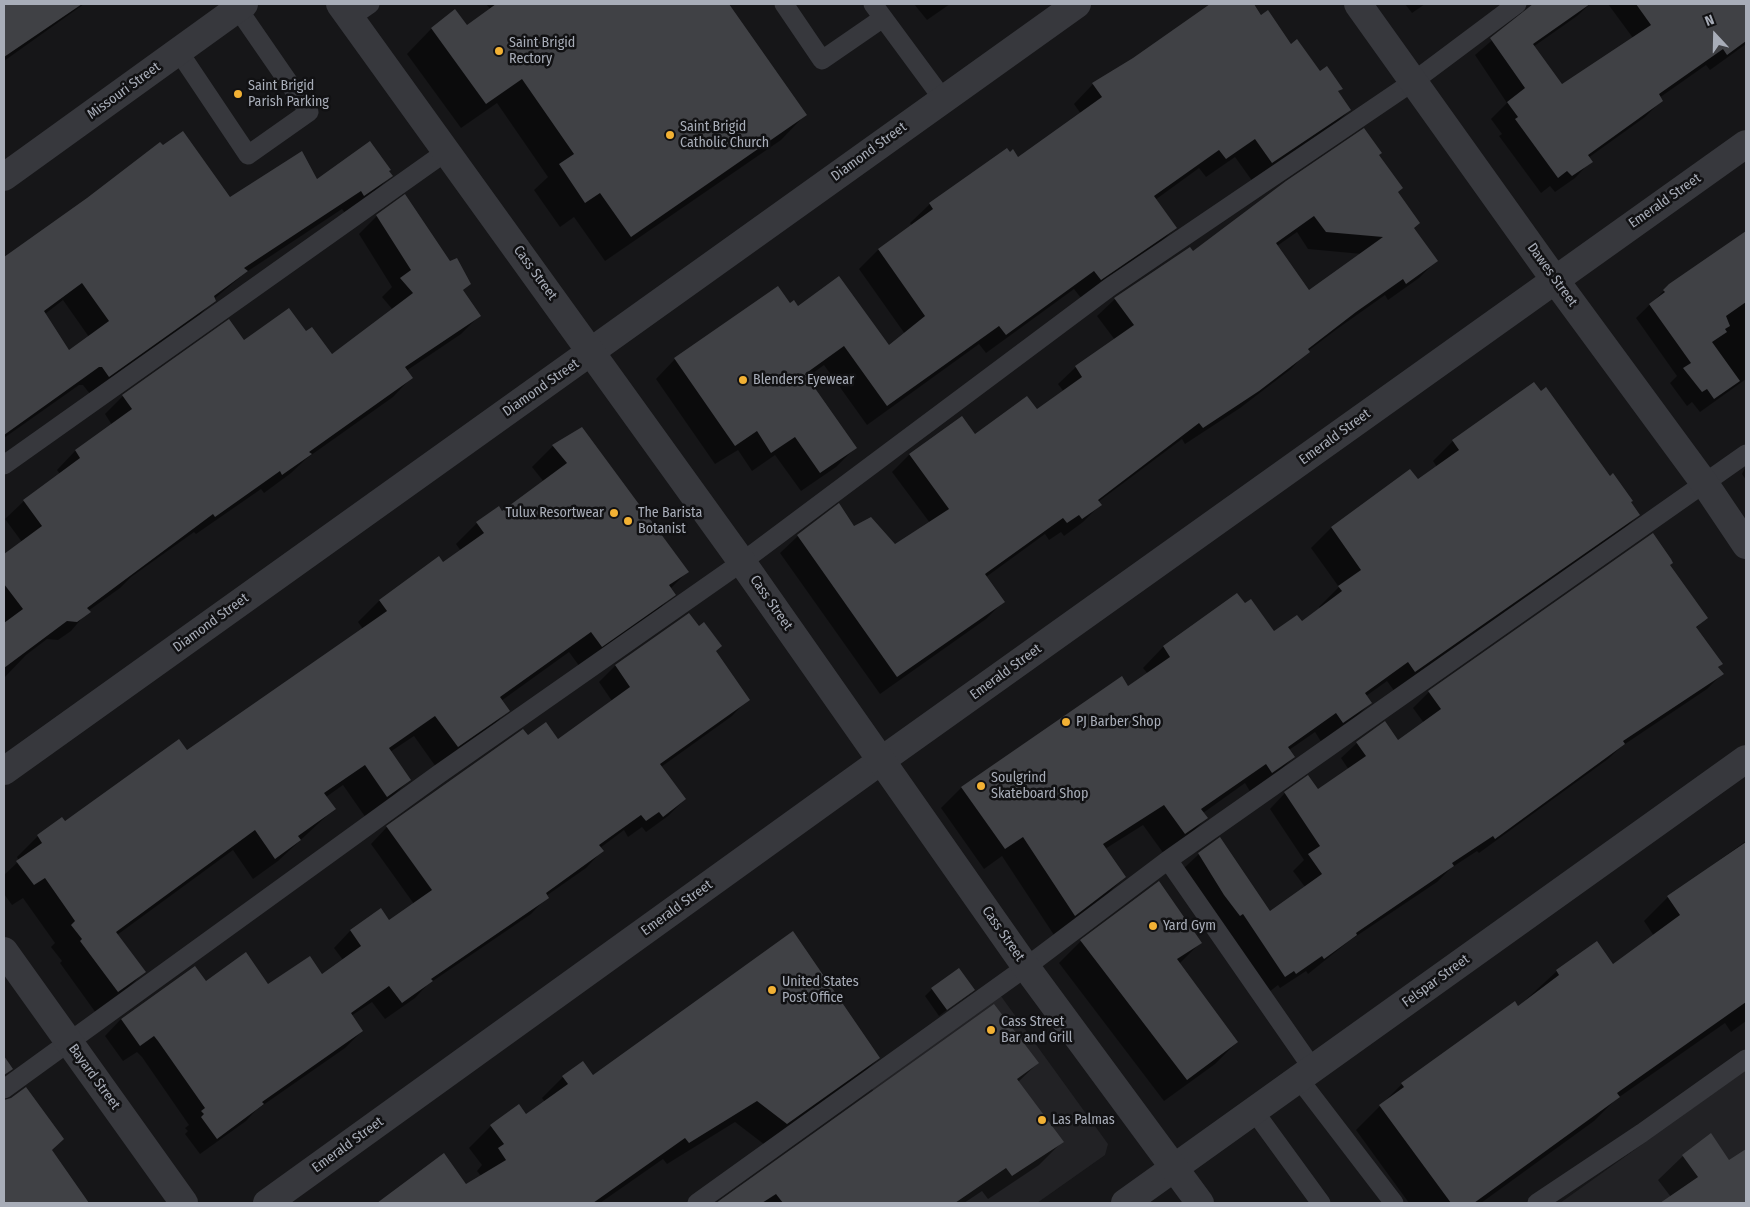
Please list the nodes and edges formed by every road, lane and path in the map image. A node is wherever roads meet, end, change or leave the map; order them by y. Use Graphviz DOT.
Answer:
graph roads {
  1 [pos="784,4"];
  2 [pos="1077,4"];
  3 [pos="1358,4"];
  4 [pos="1518,4"];
  5 [pos="241,6"];
  6 [pos="353,8"];
  7 [pos="878,11"];
  8 [pos="179,52"];
  9 [pos="1414,80"];
  10 [pos="942,99"];
  11 [pos="1746,144"];
  12 [pos="447,150"];
  13 [pos="4,177"];
  14 [pos="1555,280"];
  15 [pos="592,352"];
  16 [pos="1746,454"];
  17 [pos="4,465"];
  18 [pos="1705,484"];
  19 [pos="1746,545"];
  20 [pos="742,562"];
  21 [pos="1746,759"];
  22 [pos="882,760"];
  23 [pos="4,771"];
  24 [pos="1168,860"];
  25 [pos="4,951"];
  26 [pos="1026,967"];
  27 [pos="69,1042"];
  28 [pos="1746,1059"];
  29 [pos="1306,1074"];
  30 [pos="4,1089"];
  31 [pos="1254,1111"];
  32 [pos="1174,1168"];
  33 [pos="184,1203"];
  34 [pos="267,1203"];
  35 [pos="697,1203"];
  36 [pos="1125,1203"];
  37 [pos="1200,1203"];
  38 [pos="1321,1203"];
  39 [pos="1394,1203"];
  40 [pos="1537,1203"];
  1 -- 7 [label="lane"];
  2 -- 10 [label="street, Diamond Street"];
  3 -- 9 [label="street, Dawes Street"];
  4 -- 9 [label="lane"];
  5 -- 8 [label="street, Missouri Street"];
  5 -- 8 [label="lane"];
  6 -- 12 [label="street, Cass Street"];
  7 -- 10 [label="lane"];
  8 -- 13 [label="street, Missouri Street"];
  9 -- 14 [label="street, Dawes Street"];
  9 -- 20 [label="lane"];
  10 -- 15 [label="street, Diamond Street"];
  11 -- 14 [label="street, Emerald Street"];
  12 -- 15 [label="street, Cass Street"];
  12 -- 17 [label="lane"];
  14 -- 18 [label="street, Dawes Street"];
  14 -- 22 [label="street, Emerald Street"];
  15 -- 20 [label="street, Cass Street"];
  15 -- 23 [label="street, Diamond Street"];
  16 -- 18 [label="lane"];
  18 -- 19 [label="street, Dawes Street"];
  18 -- 24 [label="lane"];
  20 -- 22 [label="street, Cass Street"];
  20 -- 27 [label="lane"];
  21 -- 29 [label="street, Felspar Street"];
  22 -- 26 [label="street, Cass Street"];
  22 -- 34 [label="street, Emerald Street"];
  24 -- 26 [label="lane"];
  24 -- 29 [label="lane"];
  25 -- 27 [label="street, Bayard Street"];
  26 -- 32 [label="street, Cass Street"];
  26 -- 35 [label="lane"];
  27 -- 30 [label="lane"];
  27 -- 33 [label="street, Bayard Street"];
  28 -- 40 [label="lane"];
  29 -- 31 [label="street, Felspar Street"];
  29 -- 39 [label="lane"];
  31 -- 32 [label="street, Felspar Street"];
  31 -- 38 [label="lane"];
  32 -- 36 [label="street, Felspar Street"];
  32 -- 37 [label="street, Cass Street"];
}
